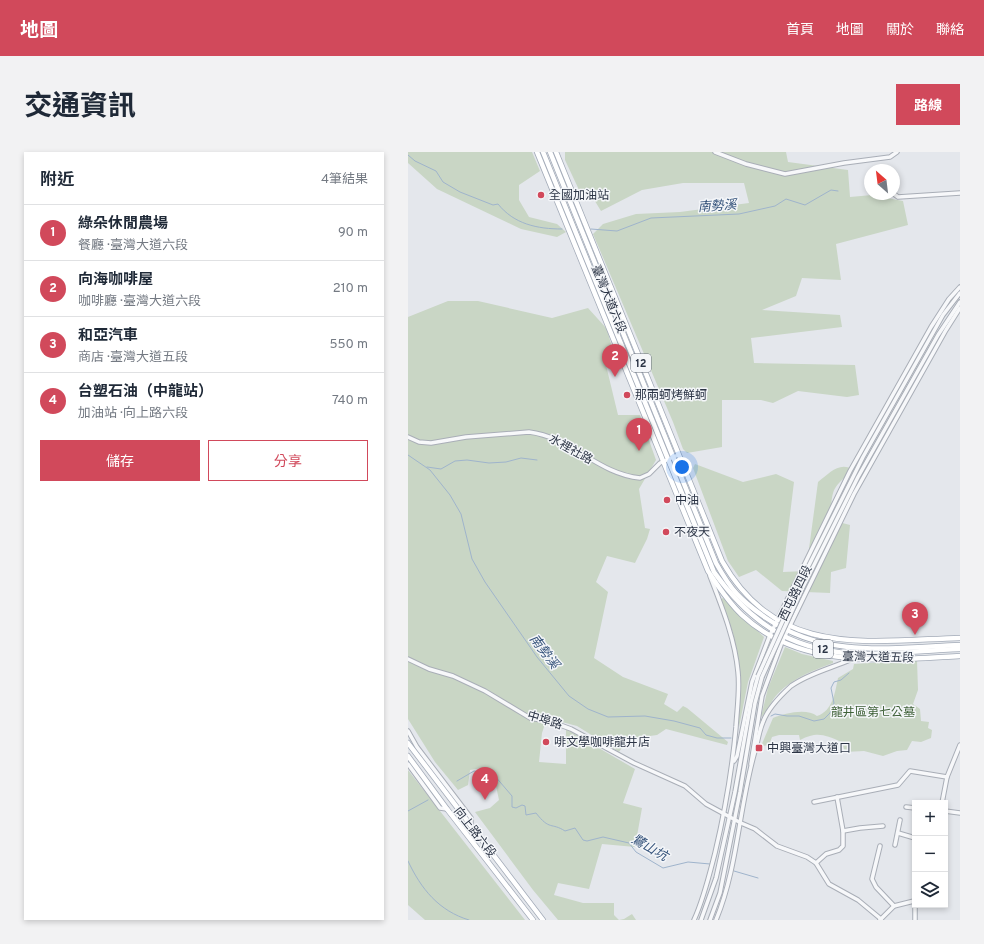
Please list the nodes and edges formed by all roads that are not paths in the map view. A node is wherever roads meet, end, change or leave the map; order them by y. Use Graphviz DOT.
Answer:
graph roads {
  1 [pos="537,152"];
  2 [pos="543,152"];
  3 [pos="550,152"];
  4 [pos="556,152"];
  5 [pos="715,152"];
  6 [pos="897,152"];
  7 [pos="960,192"];
  8 [pos="900,197"];
  9 [pos="960,287"];
  10 [pos="960,293"];
  11 [pos="960,302"];
  12 [pos="960,308"];
  13 [pos="408,437"];
  14 [pos="676,456"];
  15 [pos="665,460"];
  16 [pos="848,484"];
  17 [pos="854,494"];
  18 [pos="830,511"];
  19 [pos="839,515"];
  20 [pos="708,571"];
  21 [pos="714,572"];
  22 [pos="728,572"];
  23 [pos="725,579"];
  24 [pos="778,619"];
  25 [pos="776,624"];
  26 [pos="790,626"];
  27 [pos="773,630"];
  28 [pos="788,631"];
  29 [pos="770,635"];
  30 [pos="785,636"];
  31 [pos="960,638"];
  32 [pos="782,642"];
  33 [pos="960,645"];
  34 [pos="960,649"];
  35 [pos="866,654"];
  36 [pos="960,656"];
  37 [pos="408,659"];
  38 [pos="852,659"];
  39 [pos="743,727"];
  40 [pos="408,731"];
  41 [pos="408,743"];
  42 [pos="960,745"];
  43 [pos="959,753"];
  44 [pos="408,756"];
  45 [pos="734,761"];
  46 [pos="408,764"];
  47 [pos="751,764"];
  48 [pos="740,765"];
  49 [pos="947,777"];
  50 [pos="837,797"];
  51 [pos="943,800"];
  52 [pos="814,802"];
  53 [pos="906,807"];
  54 [pos="912,808"];
  55 [pos="447,809"];
  56 [pos="948,811"];
  57 [pos="724,813"];
  58 [pos="960,813"];
  59 [pos="730,816"];
  60 [pos="734,820"];
  61 [pos="900,820"];
  62 [pos="741,823"];
  63 [pos="883,826"];
  64 [pos="471,827"];
  65 [pos="843,831"];
  66 [pos="898,833"];
  67 [pos="912,837"];
  68 [pos="895,845"];
  69 [pos="880,846"];
  70 [pos="816,863"];
  71 [pos="912,902"];
  72 [pos="894,906"];
  73 [pos="914,908"];
  74 [pos="533,920"];
  75 [pos="543,920"];
  76 [pos="694,920"];
  77 [pos="701,920"];
  78 [pos="710,920"];
  79 [pos="716,920"];
  80 [pos="880,920"];
  81 [pos="915,920"];
  1 -- 15 [label="main road, 臺灣大道六段 / 12"];
  2 -- 15 [label="main road, 臺灣大道六段 / 12"];
  3 -- 14 [label="main road, 臺灣大道六段 / 12"];
  4 -- 14 [label="main road, 臺灣大道六段 / 12"];
  5 -- 6 [label="street"];
  7 -- 8 [label="street"];
  9 -- 18 [label="street, 西屯路四段"];
  10 -- 16 [label="street, 西屯路四段"];
  11 -- 19 [label="street, 西屯路四段"];
  12 -- 17 [label="street, 西屯路四段"];
  13 -- 15 [label="street, 水裡社路"];
  14 -- 15 [label="street, 水裡社路"];
  14 -- 22 [label="main road, 臺灣大道六段 / 12"];
  14 -- 23 [label="main road, 臺灣大道六段 / 12"];
  15 -- 20 [label="main road, 臺灣大道六段 / 12"];
  15 -- 21 [label="main road, 臺灣大道六段 / 12"];
  16 -- 18 [label="street"];
  16 -- 48 [label="street, 西屯路四段, bridge"];
  17 -- 19 [label="street"];
  17 -- 26 [label="street, 西屯路四段"];
  18 -- 24 [label="street, 西屯路四段"];
  19 -- 60 [label="street, 西屯路四段, bridge"];
  20 -- 29 [label="main road, 臺灣大道五段 / 12"];
  20 -- 45 [label="street"];
  21 -- 27 [label="main road, 臺灣大道五段 / 12"];
  22 -- 24 [label="main road, 臺灣大道五段 / 12"];
  23 -- 25 [label="main road, 臺灣大道五段 / 12"];
  24 -- 25 [label="street, 西屯路四段"];
  24 -- 26 [label="main road, 臺灣大道五段 / 12"];
  25 -- 27 [label="street, 西屯路四段"];
  25 -- 28 [label="main road, 臺灣大道五段 / 12"];
  26 -- 28 [label="street, 西屯路四段"];
  26 -- 31 [label="main road, 臺灣大道五段 / 12"];
  27 -- 29 [label="street, 西屯路四段"];
  27 -- 30 [label="main road, 臺灣大道五段 / 12"];
  28 -- 30 [label="street, 西屯路四段"];
  28 -- 33 [label="main road, 臺灣大道五段 / 12"];
  29 -- 32 [label="main road, 臺灣大道五段 / 12"];
  29 -- 39 [label="street, 西屯路四段"];
  30 -- 32 [label="street, 西屯路四段"];
  30 -- 35 [label="main road, 臺灣大道五段 / 12"];
  32 -- 38 [label="main road, 臺灣大道五段 / 12"];
  32 -- 47 [label="street, 西屯路四段"];
  34 -- 35 [label="main road, 臺灣大道五段 / 12"];
  35 -- 38 [label="street, 西屯路四段"];
  36 -- 38 [label="main road, 臺灣大道五段 / 12"];
  37 -- 57 [label="street, 中埠路"];
  38 -- 47 [label="street, 西屯路四段"];
  39 -- 45 [label="street"];
  39 -- 48 [label="street"];
  40 -- 64 [label="street"];
  41 -- 64 [label="main road, 向上路六段"];
  42 -- 43 [label="street"];
  43 -- 49 [label="street"];
  44 -- 55 [label="main road, 向上路六段"];
  45 -- 57 [label="street"];
  46 -- 55 [label="street"];
  47 -- 62 [label="street, 西屯路四段"];
  48 -- 59 [label="street, 西屯路四段"];
  49 -- 50 [label="street"];
  49 -- 51 [label="street"];
  50 -- 52 [label="street"];
  50 -- 65 [label="street"];
  53 -- 54 [label="street"];
  55 -- 74 [label="main road, 向上路六段"];
  56 -- 58 [label="street"];
  57 -- 59 [label="street, 中埠路"];
  57 -- 76 [label="street"];
  59 -- 60 [label="street, 中埠路"];
  59 -- 77 [label="street, 西屯路四段"];
  60 -- 62 [label="street, 中埠路"];
  60 -- 78 [label="street, 西屯路四段"];
  61 -- 66 [label="street"];
  62 -- 70 [label="street, 中埠路"];
  62 -- 79 [label="street, 西屯路四段"];
  63 -- 65 [label="street"];
  64 -- 75 [label="main road, 向上路六段"];
  65 -- 70 [label="street"];
  66 -- 67 [label="street"];
  66 -- 68 [label="street"];
  69 -- 72 [label="street"];
  70 -- 80 [label="street"];
  71 -- 72 [label="street"];
  72 -- 80 [label="street"];
  73 -- 81 [label="street"];
}
